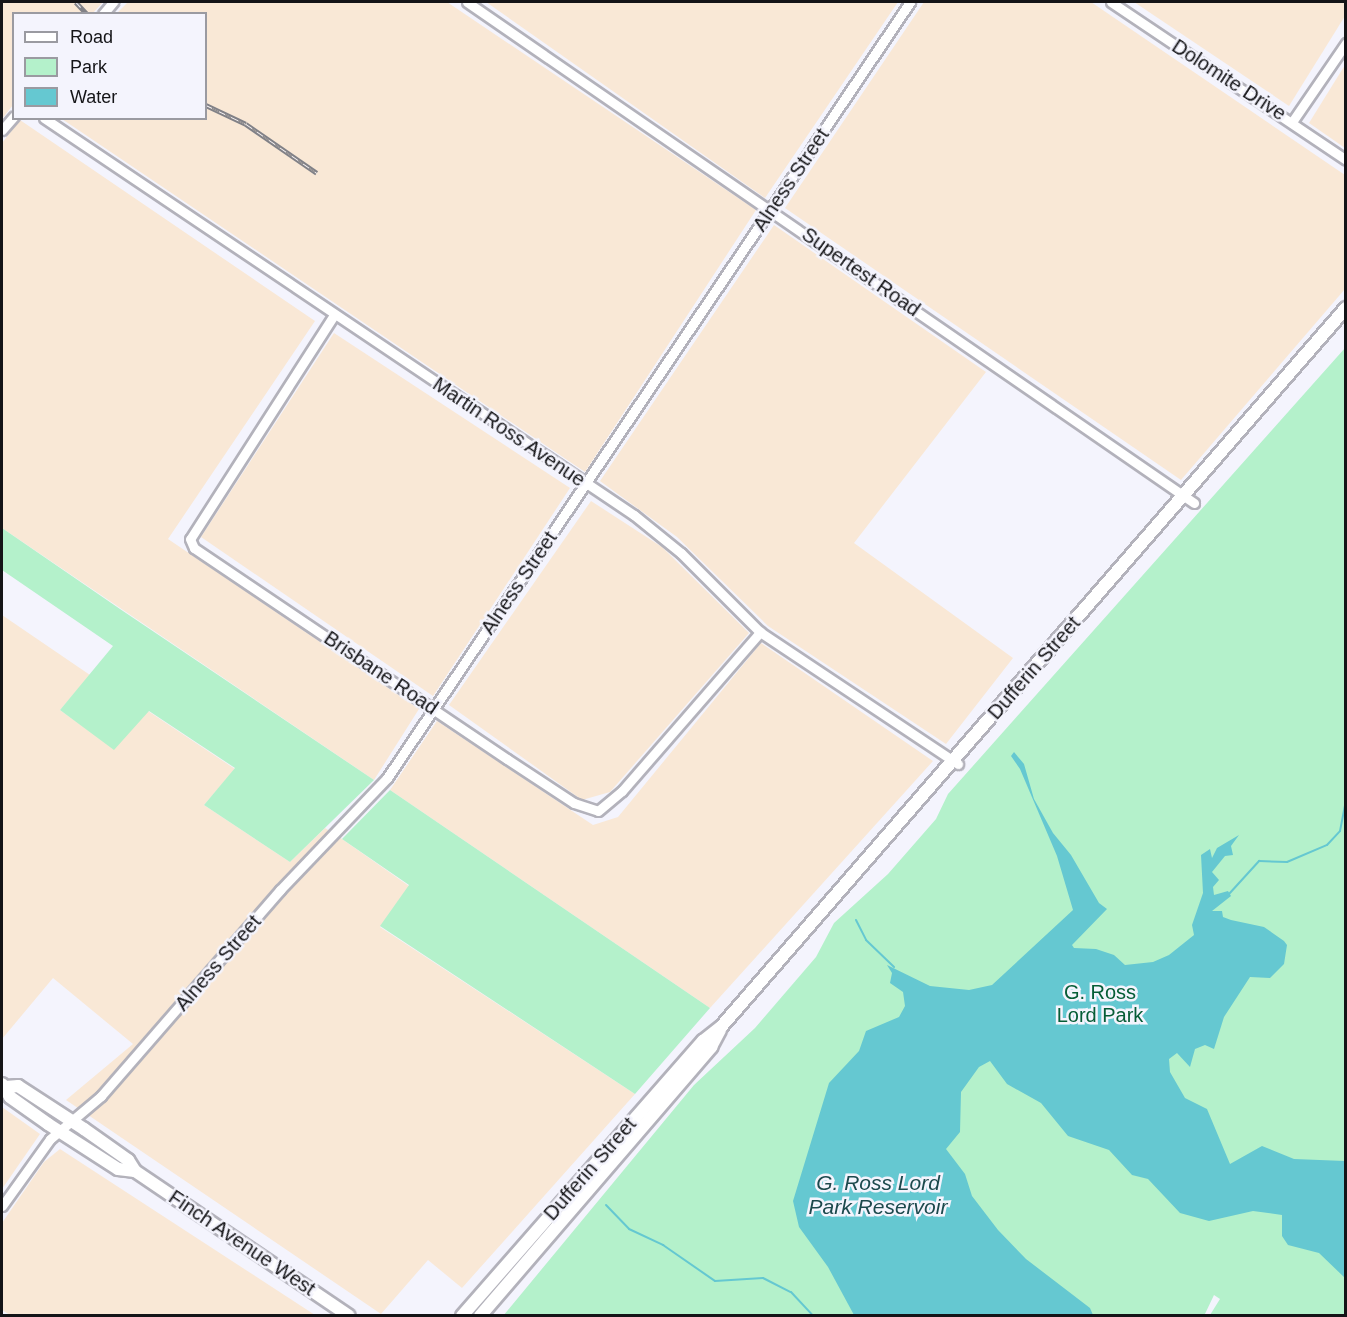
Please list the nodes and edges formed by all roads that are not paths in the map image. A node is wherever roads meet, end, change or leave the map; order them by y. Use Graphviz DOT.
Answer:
graph roads {
  1 [pos="467,2"];
  2 [pos="910,2"];
  3 [pos="1111,2"];
  4 [pos="1346,43"];
  5 [pos="12,118"];
  6 [pos="47,120"];
  7 [pos="1292,122"];
  8 [pos="2,130"];
  9 [pos="1346,160"];
  10 [pos="772,210"];
  11 [pos="1346,308"];
  12 [pos="334,315"];
  13 [pos="586,483"];
  14 [pos="1190,500"];
  15 [pos="760,632"];
  16 [pos="436,709"];
  17 [pos="955,762"];
  18 [pos="721,1027"];
  19 [pos="4,1085"];
  20 [pos="73,1121"];
  21 [pos="59,1131"];
  22 [pos="135,1171"];
  23 [pos="2,1206"];
  24 [pos="349,1316"];
  25 [pos="462,1316"];
  26 [pos="480,1316"];
  1 -- 10 [label="street, Supertest Road"];
  2 -- 10 [label="street, Alness Street"];
  3 -- 7 [label="street, Dolomite Drive"];
  4 -- 7 [label="street"];
  5 -- 8 [label="street"];
  6 -- 12 [label="street, Martin Ross Avenue"];
  7 -- 9 [label="street, Dolomite Drive"];
  10 -- 13 [label="street, Alness Street"];
  10 -- 14 [label="street, Supertest Road"];
  11 -- 14 [label="main road, Dufferin Street"];
  12 -- 13 [label="street, Martin Ross Avenue"];
  12 -- 16 [label="street, Brisbane Road"];
  13 -- 15 [label="street, Martin Ross Avenue"];
  13 -- 16 [label="street, Alness Street"];
  14 -- 17 [label="main road, Dufferin Street"];
  15 -- 16 [label="street, Brisbane Road"];
  15 -- 17 [label="street, Martin Ross Avenue"];
  16 -- 20 [label="street, Alness Street"];
  17 -- 18 [label="main road, Dufferin Street"];
  18 -- 25 [label="main road, Dufferin Street"];
  18 -- 26 [label="main road, Dufferin Street"];
  19 -- 20 [label="main road, Finch Avenue West"];
  19 -- 21 [label="main road, Finch Avenue West"];
  20 -- 21 [label="street, Alness Street"];
  20 -- 22 [label="main road, Finch Avenue West"];
  21 -- 22 [label="main road, Finch Avenue West"];
  21 -- 23 [label="street, Alness Street"];
  22 -- 24 [label="main road, Finch Avenue West"];
}
